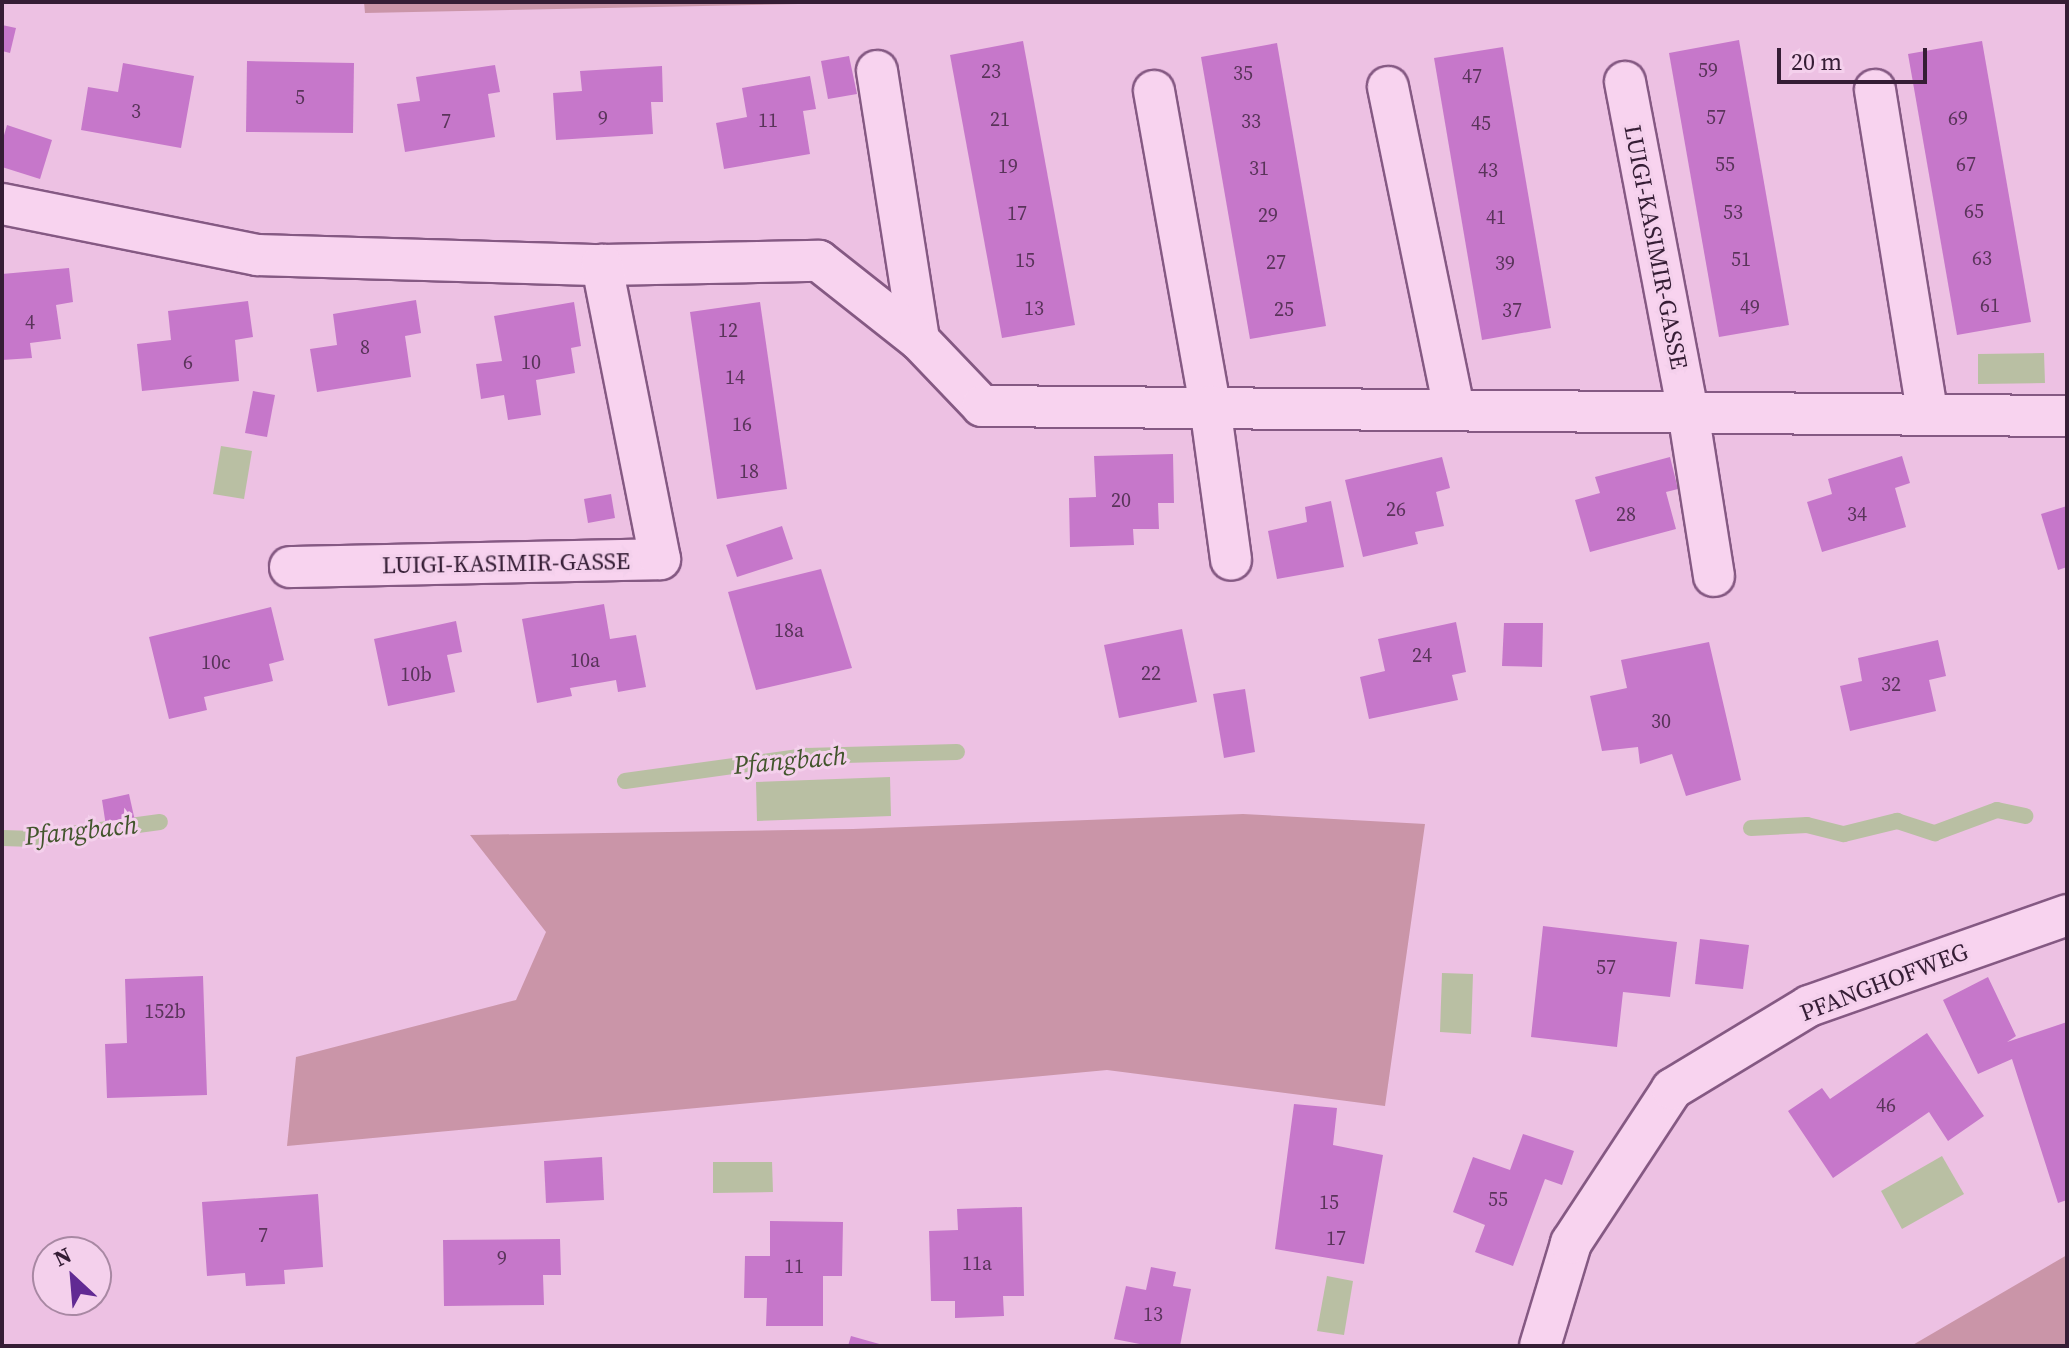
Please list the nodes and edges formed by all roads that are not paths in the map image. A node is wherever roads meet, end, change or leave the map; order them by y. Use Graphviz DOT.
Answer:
graph roads {
  1 [pos="877,71"];
  2 [pos="1625,82"];
  3 [pos="1388,87"];
  4 [pos="1875,90"];
  5 [pos="1154,91"];
  6 [pos="2,204"];
  7 [pos="602,265"];
  8 [pos="919,340"];
  9 [pos="1210,406"];
  10 [pos="1454,409"];
  11 [pos="1688,412"];
  12 [pos="1927,412"];
  13 [pos="2067,416"];
  14 [pos="1231,560"];
  15 [pos="290,567"];
  16 [pos="1714,576"];
  17 [pos="2067,915"];
  18 [pos="1540,1346"];
  1 -- 8 [label="street"];
  2 -- 11 [label="street, LUIGI-KASIMIR-GASSE"];
  3 -- 10 [label="street"];
  4 -- 12 [label="street"];
  5 -- 9 [label="street"];
  6 -- 7 [label="street"];
  7 -- 8 [label="street"];
  7 -- 15 [label="street, LUIGI-KASIMIR-GASSE"];
  8 -- 9 [label="street"];
  9 -- 10 [label="street"];
  9 -- 14 [label="street"];
  10 -- 11 [label="street"];
  11 -- 12 [label="street"];
  11 -- 16 [label="street, LUIGI-KASIMIR-GASSE"];
  12 -- 13 [label="street"];
  17 -- 18 [label="street, PFANGHOFWEG"];
}
